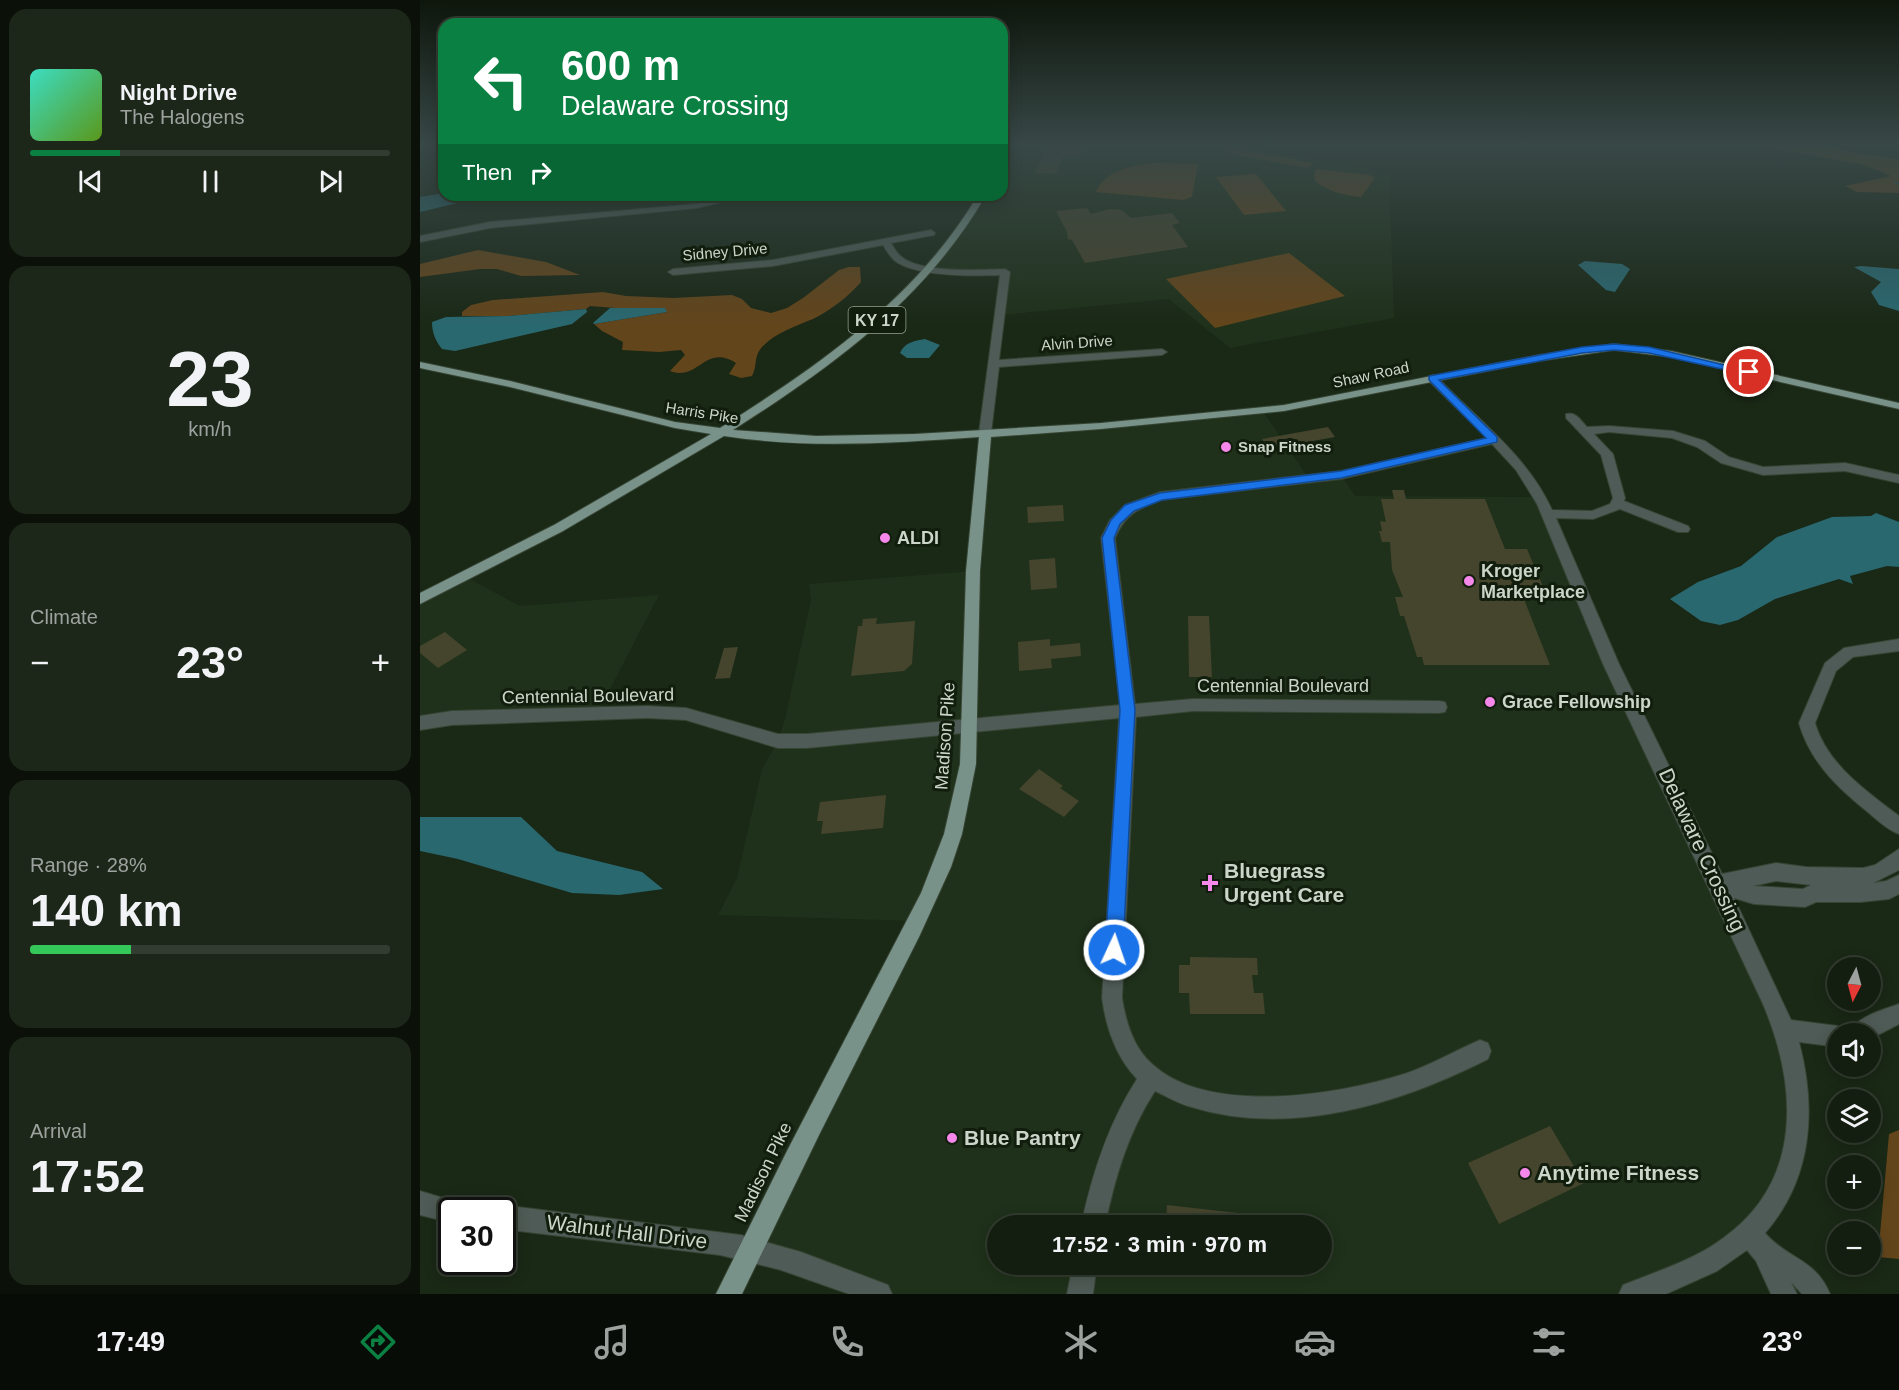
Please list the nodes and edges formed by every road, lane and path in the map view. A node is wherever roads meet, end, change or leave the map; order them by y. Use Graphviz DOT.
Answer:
graph roads {
  1 [pos="700,205"];
  2 [pos="976,205"];
  3 [pos="931,233"];
  4 [pos="420,239"];
  5 [pos="886,242"];
  6 [pos="933,268"];
  7 [pos="673,272"];
  8 [pos="1162,352"];
  9 [pos="994,364"];
  10 [pos="420,365"];
  11 [pos="1432,378"];
  12 [pos="1899,406"];
  13 [pos="1570,416"];
  14 [pos="1584,431"];
  15 [pos="723,433"];
  16 [pos="985,433"];
  17 [pos="1493,440"];
  18 [pos="1899,479"];
  19 [pos="1617,503"];
  20 [pos="1547,514"];
  21 [pos="1683,530"];
  22 [pos="420,599"];
  23 [pos="1899,645"];
  24 [pos="1439,707"];
  25 [pos="1128,710"];
  26 [pos="420,723"];
  27 [pos="969,727"];
  28 [pos="1899,826"];
  29 [pos="1899,857"];
  30 [pos="1718,884"];
  31 [pos="1899,884"];
  32 [pos="1899,1014"];
  33 [pos="1876,1023"];
  34 [pos="1784,1030"];
  35 [pos="1827,1036"];
  36 [pos="1480,1051"];
  37 [pos="1151,1077"];
  38 [pos="420,1203"];
  39 [pos="438,1208"];
  40 [pos="1095,1215"];
  41 [pos="516,1219"];
  42 [pos="1749,1233"];
  43 [pos="750,1249"];
  44 [pos="1765,1252"];
  45 [pos="1083,1275"];
  46 [pos="729,1294"];
  47 [pos="879,1294"];
  48 [pos="1080,1294"];
  49 [pos="1632,1294"];
  50 [pos="1784,1294"];
  51 [pos="1817,1294"];
  1 -- 4 [label="street"];
  2 -- 6 [label="main road, KY 17"];
  3 -- 5 [label="street, Sidney Drive"];
  5 -- 6 [label="street"];
  5 -- 7 [label="street, Sidney Drive"];
  6 -- 9 [label="street, Madison Pike"];
  6 -- 15 [label="main road, KY 17"];
  8 -- 9 [label="street, Alvin Drive"];
  9 -- 16 [label="street, Madison Pike"];
  10 -- 15 [label="main road, Harris Pike"];
  11 -- 12 [label="main road, Shaw Road"];
  11 -- 16 [label="main road, Shaw Road"];
  11 -- 17 [label="street, Delaware Crossing"];
  13 -- 14 [label="street"];
  14 -- 18 [label="street"];
  14 -- 19 [label="street"];
  15 -- 16 [label="main road, Harris Pike"];
  15 -- 22 [label="main road, KY 17"];
  16 -- 27 [label="main road, Madison Pike"];
  17 -- 20 [label="street, Delaware Crossing"];
  17 -- 25 [label="street"];
  19 -- 20 [label="street"];
  19 -- 21 [label="street"];
  20 -- 30 [label="street, Delaware Crossing"];
  23 -- 28 [label="street"];
  24 -- 25 [label="street, Centennial Boulevard"];
  25 -- 27 [label="street, Centennial Boulevard"];
  25 -- 37 [label="street"];
  26 -- 27 [label="street, Centennial Boulevard"];
  27 -- 43 [label="main road, Madison Pike"];
  29 -- 30 [label="street"];
  30 -- 31 [label="street"];
  30 -- 34 [label="street, Delaware Crossing"];
  32 -- 33 [label="street"];
  34 -- 35 [label="street"];
  34 -- 42 [label="street, Delaware Crossing"];
  36 -- 37 [label="street"];
  37 -- 40 [label="street"];
  38 -- 39 [label="street"];
  41 -- 43 [label="street, Walnut Hall Drive"];
  42 -- 44 [label="street"];
  42 -- 49 [label="street, Delaware Crossing"];
  43 -- 46 [label="main road, Madison Pike"];
  43 -- 47 [label="street"];
  44 -- 50 [label="street"];
  44 -- 51 [label="street"];
  45 -- 48 [label="street"];
}
